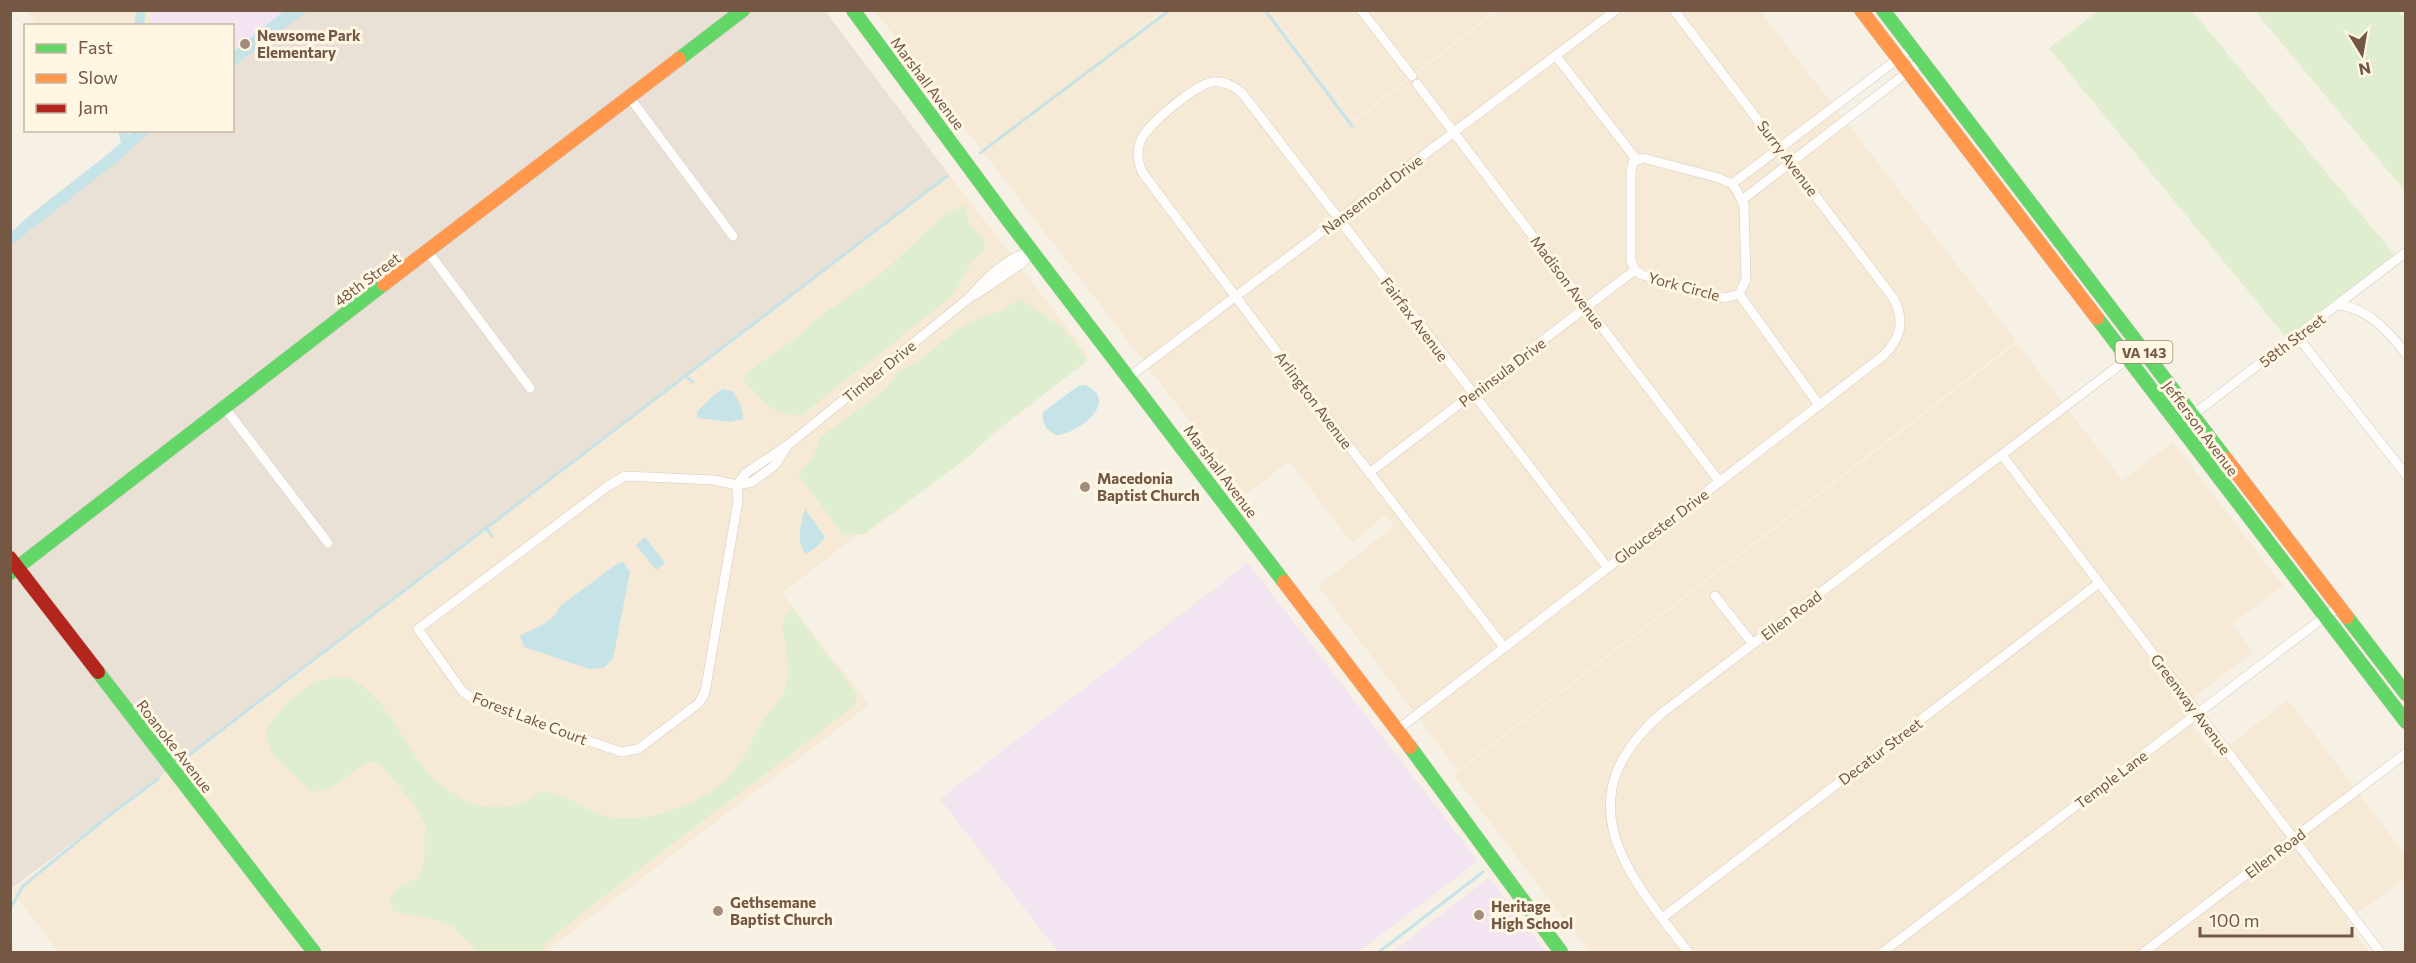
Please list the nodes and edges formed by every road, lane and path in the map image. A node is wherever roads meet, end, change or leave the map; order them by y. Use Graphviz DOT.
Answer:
graph roads {
  1 [pos="743,10"];
  2 [pos="853,10"];
  3 [pos="1616,10"];
  4 [pos="1674,10"];
  5 [pos="1862,10"];
  6 [pos="1883,10"];
  7 [pos="1363,11"];
  8 [pos="1912,48"];
  9 [pos="1556,56"];
  10 [pos="1898,58"];
  11 [pos="1922,61"];
  12 [pos="1908,72"];
  13 [pos="1215,81"];
  14 [pos="630,98"];
  15 [pos="1454,132"];
  16 [pos="1780,148"];
  17 [pos="1636,159"];
  18 [pos="1791,162"];
  19 [pos="1732,184"];
  20 [pos="1742,200"];
  21 [pos="1339,219"];
  22 [pos="733,236"];
  23 [pos="1032,251"];
  24 [pos="429,253"];
  25 [pos="2404,253"];
  26 [pos="1635,270"];
  27 [pos="1739,294"];
  28 [pos="1236,296"];
  29 [pos="2338,305"];
  30 [pos="1587,307"];
  31 [pos="1899,308"];
  32 [pos="2297,336"];
  33 [pos="2142,348"];
  34 [pos="2406,354"];
  35 [pos="2127,359"];
  36 [pos="1129,377"];
  37 [pos="530,388"];
  38 [pos="1472,394"];
  39 [pos="1819,405"];
  40 [pos="225,408"];
  41 [pos="2193,415"];
  42 [pos="2178,426"];
  43 [pos="2002,455"];
  44 [pos="1369,473"];
  45 [pos="2406,475"];
  46 [pos="1719,481"];
  47 [pos="737,486"];
  48 [pos="328,543"];
  49 [pos="13,566"];
  50 [pos="1607,567"];
  51 [pos="2099,583"];
  52 [pos="1715,596"];
  53 [pos="2339,606"];
  54 [pos="2324,617"];
  55 [pos="1753,644"];
  56 [pos="1504,647"];
  57 [pos="2406,694"];
  58 [pos="2198,712"];
  59 [pos="2406,722"];
  60 [pos="1397,730"];
  61 [pos="2406,753"];
  62 [pos="2294,839"];
  63 [pos="1662,918"];
  64 [pos="315,952"];
  65 [pos="1561,952"];
  66 [pos="1688,952"];
  67 [pos="1883,952"];
  68 [pos="2144,952"];
  69 [pos="2380,952"];
  1 -- 14 [label="street, 48th Street"];
  2 -- 23 [label="street, Marshall Avenue"];
  3 -- 9 [label="street, Nansemond Drive"];
  4 -- 16 [label="street, Surry Avenue"];
  5 -- 10 [label="street, Jefferson Avenue / VA 143"];
  6 -- 8 [label="street, Jefferson Avenue / VA 143"];
  7 -- 15 [label="street, Madison Avenue"];
  8 -- 10 [label="street"];
  8 -- 11 [label="street, Jefferson Avenue / VA 143"];
  9 -- 15 [label="street, Nansemond Drive"];
  9 -- 17 [label="street"];
  10 -- 12 [label="street, Jefferson Avenue / VA 143"];
  10 -- 16 [label="street"];
  11 -- 12 [label="street"];
  11 -- 33 [label="street, Jefferson Avenue / VA 143"];
  12 -- 18 [label="street"];
  12 -- 35 [label="street, Jefferson Avenue / VA 143"];
  13 -- 21 [label="street, Fairfax Avenue"];
  13 -- 28 [label="street, Arlington Avenue"];
  14 -- 22 [label="street"];
  14 -- 24 [label="street, 48th Street"];
  15 -- 21 [label="street, Nansemond Drive"];
  15 -- 30 [label="street, Madison Avenue"];
  16 -- 18 [label="street, Surry Avenue"];
  16 -- 19 [label="street"];
  17 -- 19 [label="street"];
  17 -- 26 [label="street, York Circle"];
  18 -- 20 [label="street"];
  18 -- 31 [label="street, Surry Avenue"];
  19 -- 20 [label="street, York Circle"];
  20 -- 27 [label="street, York Circle"];
  21 -- 28 [label="street, Nansemond Drive"];
  21 -- 38 [label="street, Fairfax Avenue"];
  23 -- 36 [label="street, Marshall Avenue"];
  23 -- 47 [label="street, Timber Drive"];
  24 -- 37 [label="street"];
  24 -- 40 [label="street, 48th Street"];
  25 -- 29 [label="street, 58th Street"];
  26 -- 27 [label="street, York Circle"];
  26 -- 30 [label="street, Peninsula Drive"];
  27 -- 39 [label="street, York Circle"];
  28 -- 36 [label="street, Nansemond Drive"];
  28 -- 44 [label="street, Arlington Avenue"];
  29 -- 32 [label="street, 58th Street"];
  29 -- 34 [label="street"];
  30 -- 38 [label="street, Peninsula Drive"];
  30 -- 46 [label="street, Madison Avenue"];
  31 -- 39 [label="street, Gloucester Drive"];
  32 -- 41 [label="street, 58th Street"];
  32 -- 45 [label="street"];
  33 -- 35 [label="street, Ellen Road"];
  33 -- 41 [label="street, Jefferson Avenue / VA 143"];
  35 -- 42 [label="street, Jefferson Avenue / VA 143"];
  35 -- 43 [label="street, Ellen Road"];
  36 -- 60 [label="street, Marshall Avenue"];
  38 -- 44 [label="street, Peninsula Drive"];
  38 -- 50 [label="street, Fairfax Avenue"];
  39 -- 46 [label="street, Gloucester Drive"];
  40 -- 48 [label="street"];
  40 -- 49 [label="street, 48th Street"];
  41 -- 42 [label="street, 58th Street"];
  41 -- 53 [label="street, Jefferson Avenue / VA 143"];
  42 -- 54 [label="street, Jefferson Avenue / VA 143"];
  43 -- 51 [label="street, Greenway Avenue"];
  43 -- 55 [label="street, Ellen Road"];
  44 -- 56 [label="street, Arlington Avenue"];
  46 -- 50 [label="street, Gloucester Drive"];
  47 -- 47 [label="street, Forest Lake Court"];
  49 -- 64 [label="street, Roanoke Avenue"];
  50 -- 56 [label="street, Gloucester Drive"];
  51 -- 58 [label="street, Greenway Avenue"];
  51 -- 63 [label="street, Decatur Street"];
  52 -- 55 [label="street"];
  53 -- 54 [label="street, Temple Lane"];
  53 -- 57 [label="street, Jefferson Avenue / VA 143"];
  54 -- 58 [label="street, Temple Lane"];
  54 -- 59 [label="street, Jefferson Avenue / VA 143"];
  55 -- 63 [label="street, Ellen Road"];
  56 -- 60 [label="street, Gloucester Drive"];
  58 -- 62 [label="street, Greenway Avenue"];
  58 -- 67 [label="street, Temple Lane"];
  60 -- 65 [label="street, Marshall Avenue"];
  61 -- 62 [label="street, Ellen Road"];
  62 -- 68 [label="street, Ellen Road"];
  62 -- 69 [label="street, Greenway Avenue"];
  63 -- 66 [label="street, Ellen Road"];
}
